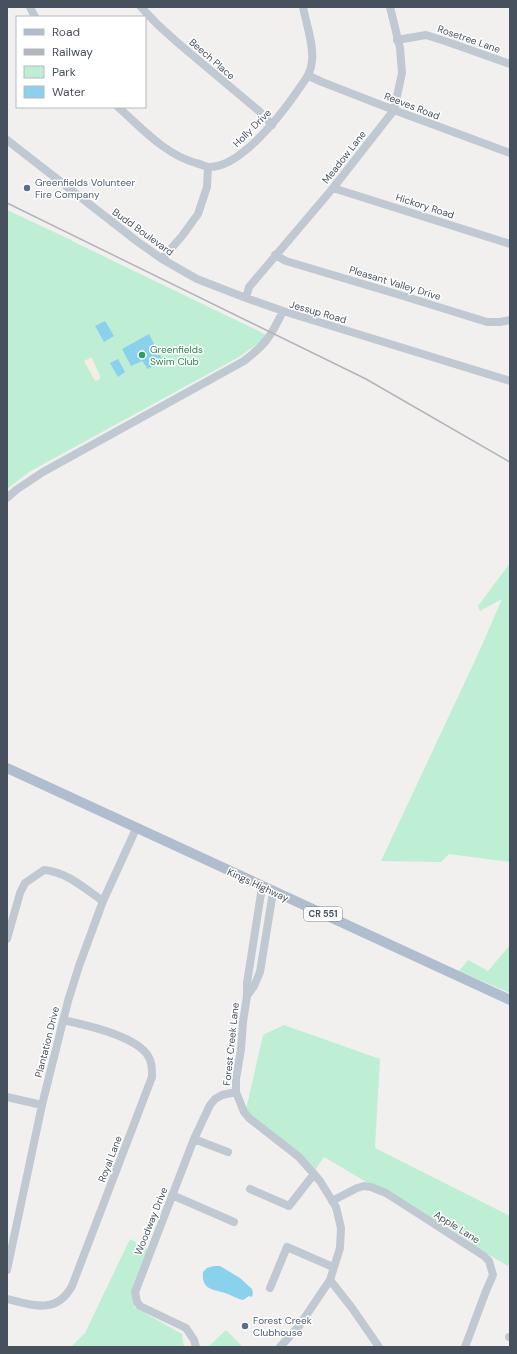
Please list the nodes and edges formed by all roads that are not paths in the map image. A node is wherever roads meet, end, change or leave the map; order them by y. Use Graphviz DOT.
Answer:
graph roads {
  1 [pos="30,7"];
  2 [pos="141,7"];
  3 [pos="303,7"];
  4 [pos="390,7"];
  5 [pos="34,16"];
  6 [pos="397,40"];
  7 [pos="510,64"];
  8 [pos="309,76"];
  9 [pos="119,108"];
  10 [pos="394,110"];
  11 [pos="272,125"];
  12 [pos="7,140"];
  13 [pos="510,153"];
  14 [pos="208,167"];
  15 [pos="334,188"];
  16 [pos="510,244"];
  17 [pos="275,255"];
  18 [pos="162,259"];
  19 [pos="246,298"];
  20 [pos="283,311"];
  21 [pos="510,320"];
  22 [pos="510,381"];
  23 [pos="7,498"];
  24 [pos="7,768"];
  25 [pos="136,829"];
  26 [pos="262,887"];
  27 [pos="273,892"];
  28 [pos="103,901"];
  29 [pos="7,939"];
  30 [pos="247,996"];
  31 [pos="510,1000"];
  32 [pos="63,1020"];
  33 [pos="236,1092"];
  34 [pos="7,1097"];
  35 [pos="42,1105"];
  36 [pos="194,1139"];
  37 [pos="228,1152"];
  38 [pos="314,1174"];
  39 [pos="250,1189"];
  40 [pos="172,1195"];
  41 [pos="332,1201"];
  42 [pos="234,1222"];
  43 [pos="333,1267"];
  44 [pos="7,1270"];
  45 [pos="330,1280"];
  46 [pos="270,1288"];
  47 [pos="7,1299"];
  48 [pos="196,1347"];
  49 [pos="280,1347"];
  50 [pos="380,1347"];
  51 [pos="465,1347"];
  1 -- 5 [label="street"];
  2 -- 11 [label="street, Beech Place"];
  3 -- 8 [label="street, Holly Drive"];
  4 -- 6 [label="street, Meadow Lane"];
  6 -- 7 [label="street, Rosetree Lane"];
  6 -- 10 [label="street, Meadow Lane"];
  8 -- 10 [label="street, Reeves Road"];
  8 -- 11 [label="street, Holly Drive"];
  9 -- 14 [label="street"];
  10 -- 13 [label="street, Reeves Road"];
  10 -- 15 [label="street, Meadow Lane"];
  11 -- 14 [label="street, Holly Drive"];
  12 -- 18 [label="street, Budd Boulevard"];
  14 -- 18 [label="street"];
  15 -- 16 [label="street, Hickory Road"];
  15 -- 17 [label="street, Meadow Lane"];
  17 -- 19 [label="street, Meadow Lane"];
  17 -- 21 [label="street, Pleasant Valley Drive"];
  18 -- 19 [label="street, Budd Boulevard"];
  19 -- 20 [label="street, Budd Boulevard"];
  20 -- 22 [label="street, Jessup Road"];
  20 -- 23 [label="street, Jessup Road"];
  24 -- 25 [label="main road, Kings Highway / CR 551"];
  25 -- 26 [label="main road, Kings Highway / CR 551"];
  25 -- 28 [label="street, Plantation Drive"];
  26 -- 27 [label="main road, Kings Highway / CR 551"];
  26 -- 30 [label="street, Forest Creek Lane"];
  27 -- 30 [label="street, Forest Creek Lane"];
  27 -- 31 [label="main road, Kings Highway / CR 551"];
  28 -- 29 [label="street"];
  28 -- 32 [label="street, Plantation Drive"];
  30 -- 33 [label="street, Forest Creek Lane"];
  32 -- 35 [label="street, Plantation Drive"];
  32 -- 47 [label="street, Royal Lane"];
  33 -- 36 [label="street, Woodway Drive"];
  33 -- 38 [label="street, Forest Creek Lane"];
  34 -- 35 [label="street"];
  35 -- 44 [label="street, Plantation Drive"];
  36 -- 37 [label="street"];
  36 -- 40 [label="street, Woodway Drive"];
  38 -- 39 [label="street"];
  38 -- 41 [label="street, Forest Creek Lane"];
  40 -- 42 [label="street"];
  40 -- 48 [label="street, Woodway Drive"];
  41 -- 43 [label="street, Forest Creek Lane"];
  41 -- 51 [label="street, Apple Lane"];
  43 -- 45 [label="street, Forest Creek Lane"];
  43 -- 46 [label="street"];
  45 -- 49 [label="street, Forest Creek Lane"];
  45 -- 50 [label="street"];
}
